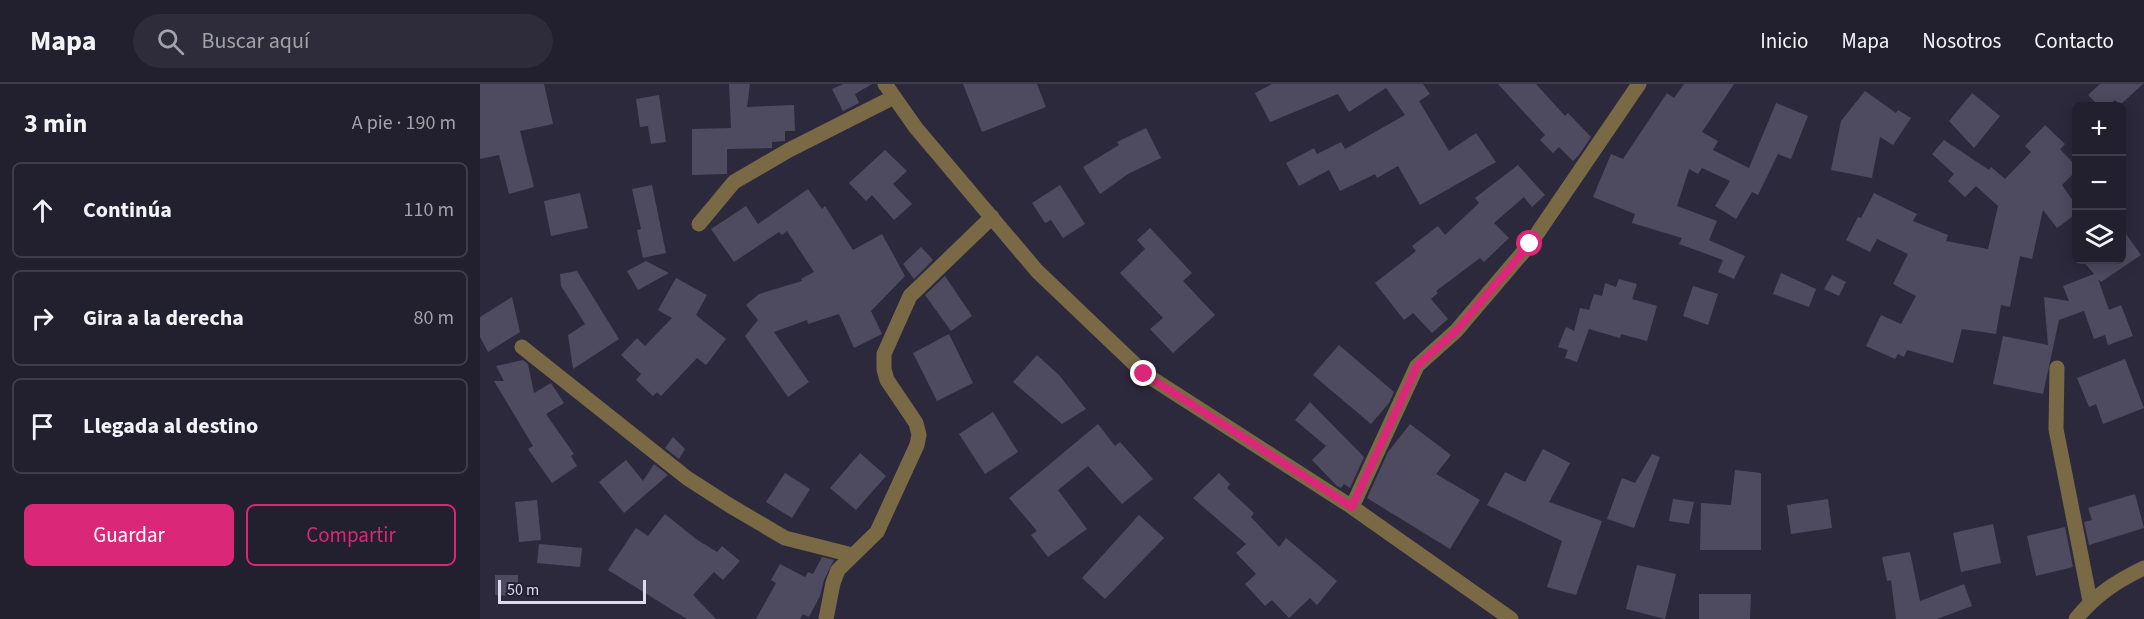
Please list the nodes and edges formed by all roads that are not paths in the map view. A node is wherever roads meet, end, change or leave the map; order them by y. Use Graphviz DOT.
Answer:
graph roads {
  1 [pos="1639,84"];
  2 [pos="890,91"];
  3 [pos="992,217"];
  4 [pos="699,224"];
  5 [pos="522,347"];
  6 [pos="2057,368"];
  7 [pos="1352,507"];
  8 [pos="852,555"];
  9 [pos="2144,568"];
  10 [pos="2090,601"];
  11 [pos="826,619"];
  12 [pos="1511,619"];
  13 [pos="2076,619"];
  1 -- 7 [label="street"];
  2 -- 3 [label="street"];
  2 -- 4 [label="street"];
  3 -- 7 [label="street"];
  3 -- 8 [label="street"];
  5 -- 8 [label="street"];
  6 -- 10 [label="street"];
  7 -- 12 [label="street"];
  8 -- 11 [label="street"];
  9 -- 10 [label="street"];
  10 -- 13 [label="street"];
}
